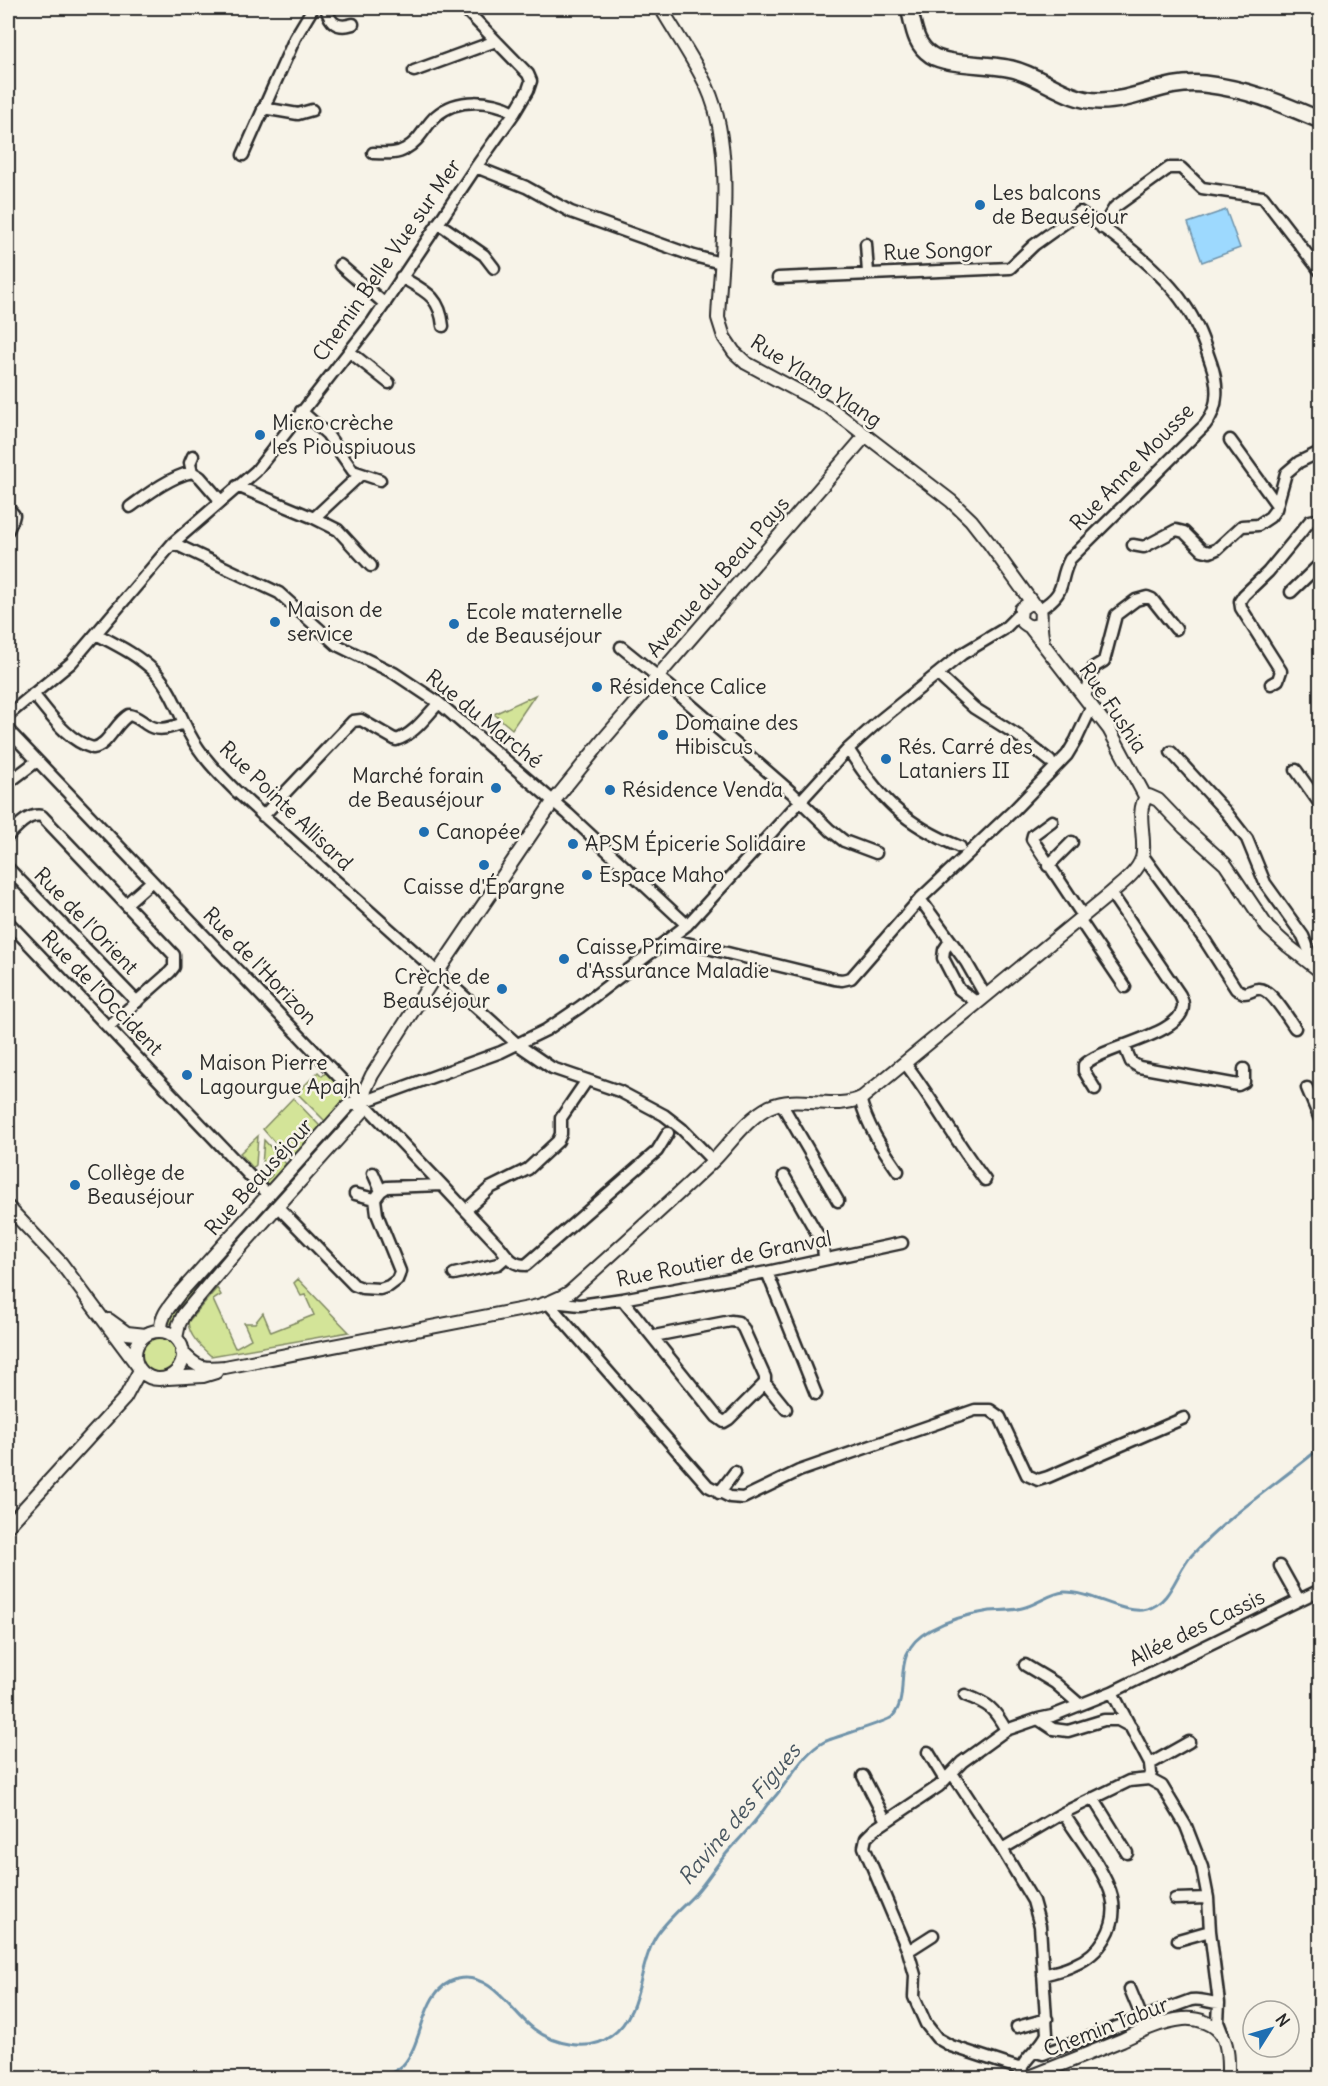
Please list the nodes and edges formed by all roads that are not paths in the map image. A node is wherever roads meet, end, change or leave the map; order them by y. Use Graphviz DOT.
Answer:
graph roads {
  1 [pos="313,8"];
  2 [pos="326,8"];
  3 [pos="464,8"];
  4 [pos="661,8"];
  5 [pos="909,8"];
  6 [pos="353,24"];
  7 [pos="496,41"];
  8 [pos="414,71"];
  9 [pos="263,108"];
  10 [pos="312,110"];
  11 [pos="515,112"];
  12 [pos="1320,120"];
  13 [pos="373,153"];
  14 [pos="243,155"];
  15 [pos="476,167"];
  16 [pos="438,223"];
  17 [pos="1102,228"];
  18 [pos="866,244"];
  19 [pos="721,262"];
  20 [pos="339,265"];
  21 [pos="494,268"];
  22 [pos="1010,268"];
  23 [pos="1320,271"];
  24 [pos="868,273"];
  25 [pos="401,278"];
  26 [pos="778,278"];
  27 [pos="385,304"];
  28 [pos="442,326"];
  29 [pos="350,352"];
  30 [pos="388,383"];
  31 [pos="300,411"];
  32 [pos="866,435"];
  33 [pos="1230,440"];
  34 [pos="1320,452"];
  35 [pos="193,456"];
  36 [pos="192,472"];
  37 [pos="361,474"];
  38 [pos="380,480"];
  39 [pos="237,486"];
  40 [pos="220,500"];
  41 [pos="1277,505"];
  42 [pos="130,507"];
  43 [pos="8,508"];
  44 [pos="314,518"];
  45 [pos="1320,520"];
  46 [pos="8,530"];
  47 [pos="173,543"];
  48 [pos="1133,545"];
  49 [pos="1320,564"];
  50 [pos="371,566"];
  51 [pos="1291,592"];
  52 [pos="1029,616"];
  53 [pos="1176,629"];
  54 [pos="96,634"];
  55 [pos="621,647"];
  56 [pos="937,674"];
  57 [pos="658,676"];
  58 [pos="1271,684"];
  59 [pos="33,694"];
  60 [pos="1088,701"];
  61 [pos="439,703"];
  62 [pos="8,715"];
  63 [pos="184,723"];
  64 [pos="8,730"];
  65 [pos="848,749"];
  66 [pos="1172,752"];
  67 [pos="37,761"];
  68 [pos="1050,761"];
  69 [pos="1296,770"];
  70 [pos="8,783"];
  71 [pos="1146,798"];
  72 [pos="800,800"];
  73 [pos="553,802"];
  74 [pos="1320,804"];
  75 [pos="263,816"];
  76 [pos="1052,821"];
  77 [pos="8,836"];
  78 [pos="1072,842"];
  79 [pos="960,847"];
  80 [pos="876,853"];
  81 [pos="1143,856"];
  82 [pos="1048,866"];
  83 [pos="8,868"];
  84 [pos="152,881"];
  85 [pos="1111,893"];
  86 [pos="920,899"];
  87 [pos="126,904"];
  88 [pos="1081,918"];
  89 [pos="8,922"];
  90 [pos="687,925"];
  91 [pos="670,939"];
  92 [pos="950,941"];
  93 [pos="1318,969"];
  94 [pos="437,973"];
  95 [pos="1125,987"];
  96 [pos="981,999"];
  97 [pos="137,1002"];
  98 [pos="108,1027"];
  99 [pos="1295,1028"];
  100 [pos="517,1044"];
  101 [pos="1124,1045"];
  102 [pos="904,1063"];
  103 [pos="1244,1069"];
  104 [pos="586,1080"];
  105 [pos="1306,1088"];
  106 [pos="1095,1089"];
  107 [pos="860,1098"];
  108 [pos="363,1102"];
  109 [pos="781,1103"];
  110 [pos="1320,1119"];
  111 [pos="668,1133"];
  112 [pos="713,1161"];
  113 [pos="898,1171"];
  114 [pos="373,1173"];
  115 [pos="784,1176"];
  116 [pos="985,1180"];
  117 [pos="442,1185"];
  118 [pos="355,1194"];
  119 [pos="378,1195"];
  120 [pos="268,1196"];
  121 [pos="838,1201"];
  122 [pos="277,1206"];
  123 [pos="8,1207"];
  124 [pos="466,1210"];
  125 [pos="902,1243"];
  126 [pos="506,1257"];
  127 [pos="824,1259"];
  128 [pos="767,1272"];
  129 [pos="454,1274"];
  130 [pos="622,1299"];
  131 [pos="550,1302"];
  132 [pos="101,1314"];
  133 [pos="161,1331"];
  134 [pos="146,1335"];
  135 [pos="654,1336"];
  136 [pos="176,1338"];
  137 [pos="182,1352"];
  138 [pos="138,1367"];
  139 [pos="225,1368"];
  140 [pos="163,1378"];
  141 [pos="765,1383"];
  142 [pos="816,1394"];
  143 [pos="125,1398"];
  144 [pos="786,1409"];
  145 [pos="1184,1418"];
  146 [pos="735,1472"];
  147 [pos="719,1493"];
  148 [pos="8,1526"];
  149 [pos="1280,1566"];
  150 [pos="1320,1590"];
  151 [pos="1299,1600"];
  152 [pos="1025,1665"];
  153 [pos="1112,1692"];
  154 [pos="965,1695"];
  155 [pos="1079,1704"];
  156 [pos="1038,1719"];
  157 [pos="1131,1727"];
  158 [pos="1006,1730"];
  159 [pos="1189,1742"];
  160 [pos="928,1752"];
  161 [pos="1150,1764"];
  162 [pos="863,1776"];
  163 [pos="948,1776"];
  164 [pos="1149,1779"];
  165 [pos="1093,1797"];
  166 [pos="1063,1813"];
  167 [pos="886,1821"];
  168 [pos="1002,1849"];
  169 [pos="1127,1853"];
  170 [pos="1208,1898"];
  171 [pos="1175,1899"];
  172 [pos="1210,1931"];
  173 [pos="933,1935"];
  174 [pos="1178,1940"];
  175 [pos="908,1951"];
  176 [pos="1043,1975"];
  177 [pos="1130,1989"];
  178 [pos="1214,2003"];
  179 [pos="1142,2018"];
  180 [pos="1047,2019"];
  181 [pos="1205,2022"];
  182 [pos="1017,2027"];
  183 [pos="1223,2037"];
  184 [pos="1036,2052"];
  185 [pos="1025,2075"];
  186 [pos="1228,2079"];
  1 -- 9 [label="street"];
  2 -- 6 [label="street"];
  3 -- 7 [label="street"];
  4 -- 19 [label="street, Rue Ylang Ylang"];
  5 -- 12 [label="main road"];
  7 -- 8 [label="street"];
  7 -- 11 [label="street, Chemin Belle Vue sur Mer"];
  9 -- 10 [label="street"];
  9 -- 14 [label="street"];
  11 -- 13 [label="street"];
  11 -- 15 [label="street, Chemin Belle Vue sur Mer"];
  15 -- 16 [label="street, Chemin Belle Vue sur Mer"];
  15 -- 19 [label="street"];
  16 -- 21 [label="street"];
  16 -- 25 [label="street, Chemin Belle Vue sur Mer"];
  17 -- 22 [label="street, Rue Anne Mousse"];
  17 -- 23 [label="street"];
  17 -- 52 [label="street, Rue Anne Mousse"];
  18 -- 24 [label="street, Rue Songor"];
  19 -- 32 [label="street, Rue Ylang Ylang"];
  20 -- 27 [label="street"];
  22 -- 24 [label="street, Rue Songor"];
  24 -- 26 [label="street, Rue Songor"];
  25 -- 27 [label="street, Chemin Belle Vue sur Mer"];
  25 -- 28 [label="street"];
  27 -- 29 [label="street, Chemin Belle Vue sur Mer"];
  29 -- 30 [label="street"];
  29 -- 31 [label="street, Chemin Belle Vue sur Mer"];
  31 -- 37 [label="street"];
  31 -- 39 [label="street, Chemin Belle Vue sur Mer"];
  32 -- 52 [label="street, Rue Ylang Ylang"];
  32 -- 57 [label="street, Avenue du Beau Pays"];
  33 -- 41 [label="street"];
  34 -- 41 [label="street"];
  35 -- 36 [label="street"];
  36 -- 40 [label="street"];
  36 -- 42 [label="street"];
  37 -- 38 [label="street"];
  37 -- 44 [label="street"];
  39 -- 40 [label="street, Chemin Belle Vue sur Mer"];
  39 -- 44 [label="street"];
  40 -- 47 [label="street, Chemin Belle Vue sur Mer"];
  41 -- 48 [label="street"];
  43 -- 46 [label="street"];
  44 -- 50 [label="street"];
  45 -- 58 [label="street"];
  47 -- 54 [label="street, Chemin Belle Vue sur Mer"];
  47 -- 61 [label="street, Rue du Marché"];
  49 -- 51 [label="street"];
  52 -- 56 [label="street"];
  52 -- 60 [label="street, Rue Fushia"];
  53 -- 60 [label="street"];
  54 -- 59 [label="street, Chemin Belle Vue sur Mer"];
  54 -- 63 [label="street, Rue Pointe Allisard"];
  55 -- 57 [label="street"];
  56 -- 65 [label="street"];
  56 -- 68 [label="street"];
  57 -- 72 [label="street"];
  57 -- 73 [label="street, Avenue du Beau Pays"];
  59 -- 62 [label="street, Chemin Belle Vue sur Mer"];
  59 -- 63 [label="street"];
  60 -- 71 [label="street, Rue Fushia"];
  60 -- 86 [label="street"];
  61 -- 73 [label="street, Rue du Marché"];
  61 -- 75 [label="street"];
  63 -- 75 [label="street, Rue Pointe Allisard"];
  64 -- 67 [label="street, Rue de l'Horizon"];
  65 -- 72 [label="street"];
  65 -- 79 [label="street"];
  66 -- 93 [label="street"];
  67 -- 70 [label="street"];
  67 -- 84 [label="street, Rue de l'Horizon"];
  69 -- 74 [label="street"];
  71 -- 81 [label="street"];
  71 -- 93 [label="street"];
  72 -- 80 [label="street"];
  72 -- 90 [label="street"];
  73 -- 90 [label="street, Rue du Marché"];
  73 -- 94 [label="street, Avenue du Beau Pays"];
  75 -- 94 [label="street, Rue Pointe Allisard"];
  76 -- 82 [label="street"];
  77 -- 87 [label="street, Rue de l'Orient"];
  78 -- 82 [label="street"];
  81 -- 85 [label="street, Rue Routier de Granval"];
  81 -- 99 [label="street"];
  82 -- 88 [label="street"];
  83 -- 97 [label="street, Rue de l'Orient"];
  84 -- 87 [label="street, Rue de l'Orient"];
  84 -- 108 [label="street, Rue de l'Horizon"];
  85 -- 88 [label="street, Rue Routier de Granval"];
  85 -- 101 [label="street"];
  86 -- 91 [label="street"];
  86 -- 92 [label="street"];
  87 -- 97 [label="street, Rue de l'Orient"];
  88 -- 95 [label="street"];
  88 -- 96 [label="street, Rue Routier de Granval"];
  89 -- 98 [label="street, Rue de l'Occident"];
  90 -- 91 [label="street"];
  91 -- 100 [label="street"];
  92 -- 96 [label="street"];
  92 -- 96 [label="street"];
  94 -- 100 [label="street, Rue Pointe Allisard"];
  94 -- 108 [label="street, Avenue du Beau Pays"];
  96 -- 102 [label="street, Rue Routier de Granval"];
  97 -- 98 [label="street, Rue de l'Orient"];
  98 -- 120 [label="street, Rue de l'Occident"];
  100 -- 104 [label="street, Rue Pointe Allisard"];
  100 -- 108 [label="street"];
  101 -- 103 [label="street"];
  101 -- 106 [label="street"];
  102 -- 107 [label="street, Rue Routier de Granval"];
  102 -- 116 [label="street"];
  104 -- 112 [label="street, Rue Pointe Allisard"];
  104 -- 124 [label="street"];
  105 -- 110 [label="street"];
  107 -- 109 [label="street, Rue Routier de Granval"];
  107 -- 113 [label="street"];
  108 -- 117 [label="street, Rue de l'Horizon"];
  108 -- 120 [label="street, Rue Beauséjour"];
  108 -- 122 [label="street, Rue Beauséjour"];
  109 -- 112 [label="street, Rue Routier de Granval"];
  109 -- 121 [label="street, Rue Routier de Granval"];
  111 -- 126 [label="street"];
  112 -- 131 [label="street, Rue Routier de Granval"];
  114 -- 119 [label="street"];
  115 -- 127 [label="street"];
  117 -- 119 [label="street"];
  117 -- 124 [label="street, Rue de l'Horizon"];
  118 -- 119 [label="street"];
  119 -- 122 [label="street"];
  120 -- 133 [label="street, Rue Beauséjour"];
  122 -- 136 [label="street, Rue Beauséjour"];
  123 -- 132 [label="street"];
  124 -- 126 [label="street, Rue de l'Horizon"];
  125 -- 127 [label="street, Rue Routier de Granval"];
  126 -- 129 [label="street"];
  127 -- 128 [label="street, Rue Routier de Granval"];
  128 -- 130 [label="street, Rue Routier de Granval"];
  128 -- 142 [label="street"];
  130 -- 131 [label="street, Rue Routier de Granval"];
  130 -- 135 [label="street"];
  131 -- 139 [label="street, Rue Routier de Granval"];
  131 -- 147 [label="street"];
  132 -- 134 [label="street"];
  132 -- 138 [label="street"];
  133 -- 134 [label="street"];
  133 -- 136 [label="street"];
  134 -- 138 [label="street"];
  135 -- 141 [label="street"];
  135 -- 141 [label="street"];
  136 -- 137 [label="street"];
  137 -- 139 [label="street"];
  137 -- 140 [label="street"];
  138 -- 140 [label="street"];
  138 -- 143 [label="street"];
  139 -- 140 [label="street"];
  140 -- 143 [label="street"];
  141 -- 144 [label="street"];
  143 -- 148 [label="street"];
  145 -- 147 [label="street"];
  146 -- 147 [label="street"];
  149 -- 151 [label="street, Allée des Cassis"];
  150 -- 151 [label="street, Allée des Cassis"];
  151 -- 153 [label="street, Allée des Cassis"];
  152 -- 155 [label="street"];
  153 -- 155 [label="street, Allée des Cassis"];
  153 -- 157 [label="street"];
  154 -- 158 [label="street"];
  155 -- 156 [label="street, Allée des Cassis"];
  156 -- 157 [label="street"];
  156 -- 158 [label="street, Allée des Cassis"];
  157 -- 161 [label="street"];
  158 -- 163 [label="street, Allée des Cassis"];
  159 -- 161 [label="street"];
  160 -- 163 [label="street"];
  161 -- 164 [label="street"];
  162 -- 167 [label="street"];
  163 -- 167 [label="street, Allée des Cassis"];
  163 -- 168 [label="street"];
  164 -- 165 [label="street"];
  164 -- 170 [label="street"];
  165 -- 166 [label="street"];
  165 -- 169 [label="street"];
  166 -- 168 [label="street"];
  166 -- 176 [label="street"];
  167 -- 175 [label="street, Allée des Cassis"];
  168 -- 176 [label="street"];
  170 -- 171 [label="street"];
  170 -- 172 [label="street"];
  172 -- 174 [label="street"];
  172 -- 178 [label="street"];
  173 -- 175 [label="street"];
  175 -- 185 [label="street, Allée des Cassis"];
  176 -- 180 [label="street"];
  177 -- 179 [label="street"];
  178 -- 179 [label="street"];
  178 -- 181 [label="street"];
  178 -- 183 [label="street"];
  179 -- 184 [label="street"];
  180 -- 182 [label="street"];
  180 -- 184 [label="street"];
  181 -- 183 [label="street"];
  181 -- 185 [label="street, Chemin Tabur"];
  183 -- 186 [label="street"];
  184 -- 185 [label="street"];
}
